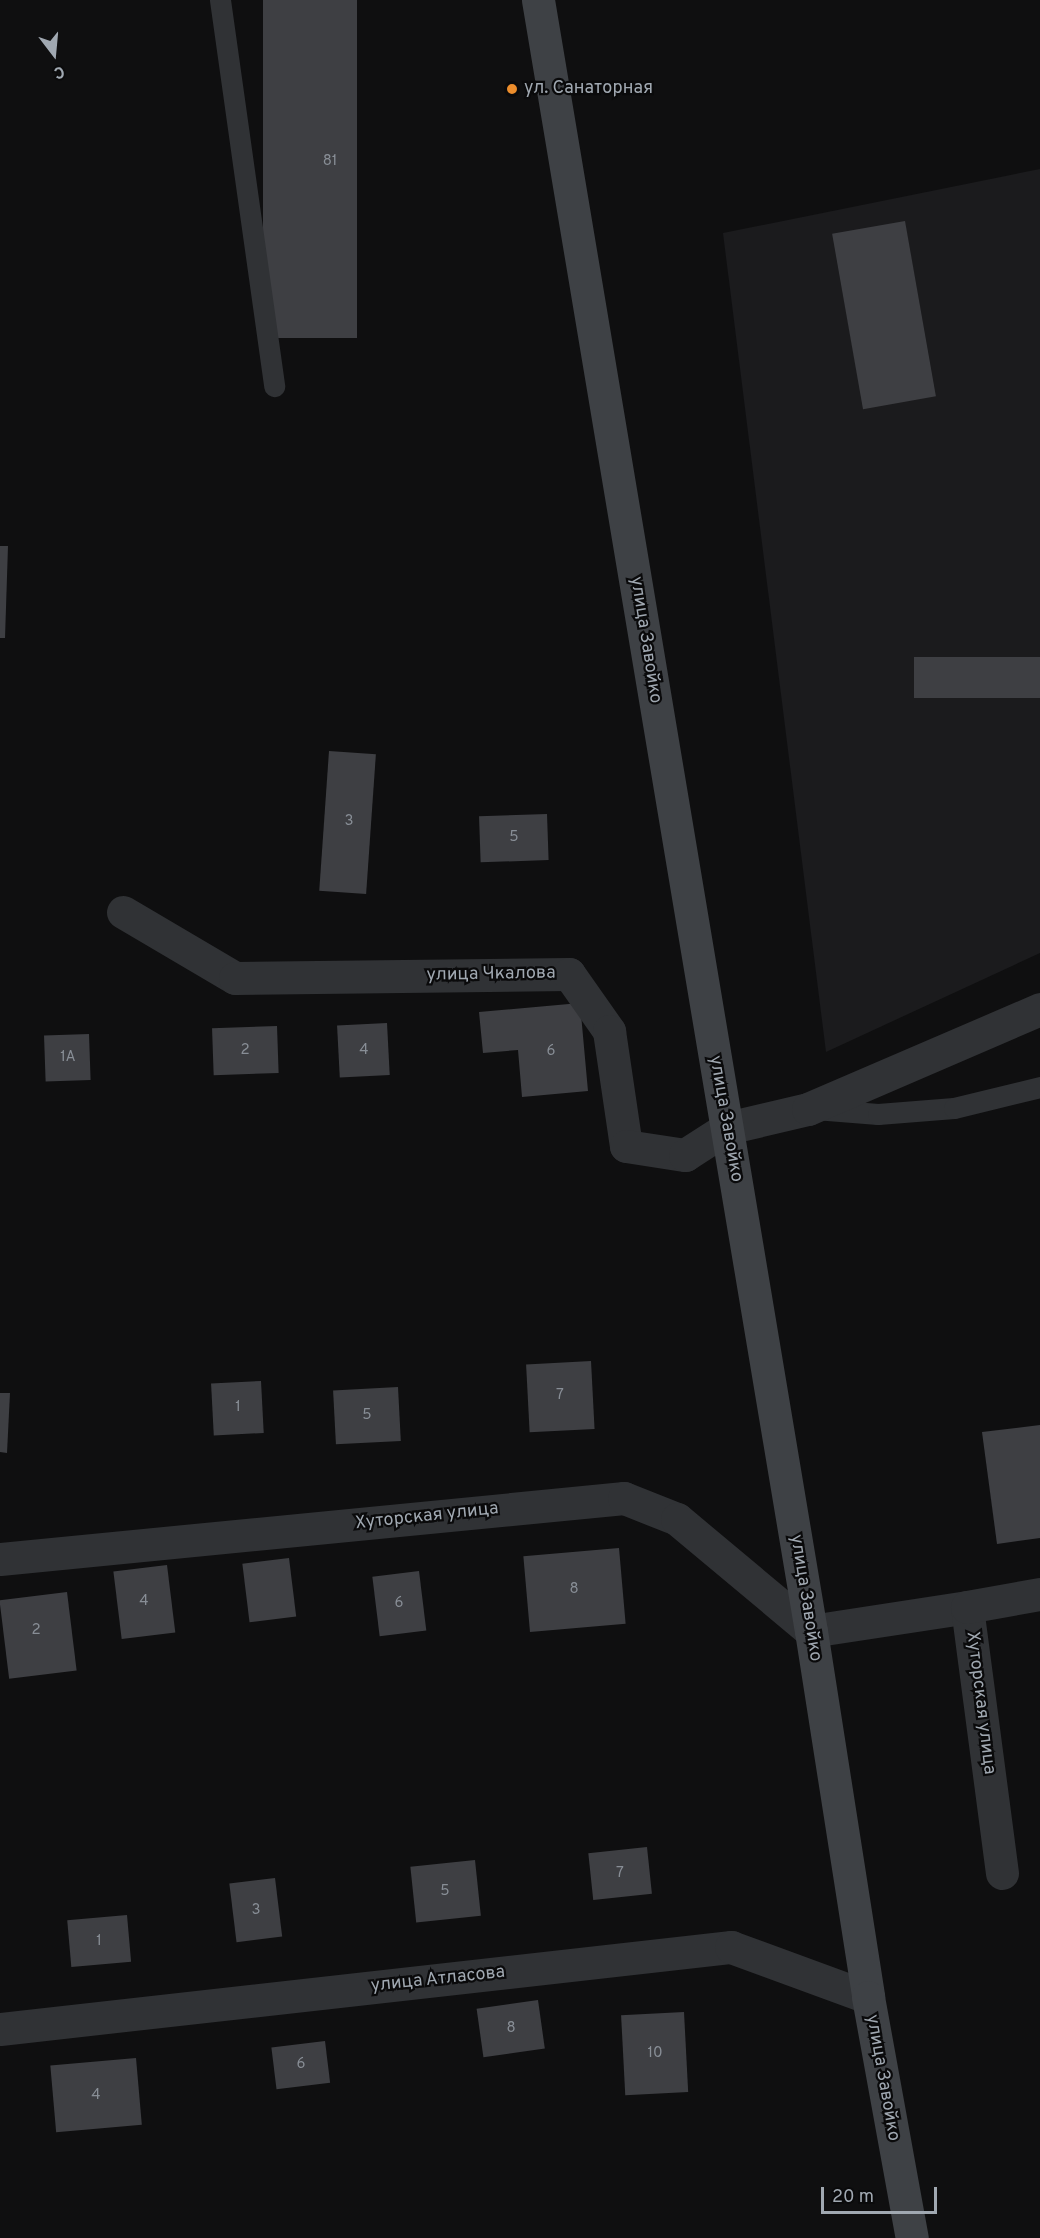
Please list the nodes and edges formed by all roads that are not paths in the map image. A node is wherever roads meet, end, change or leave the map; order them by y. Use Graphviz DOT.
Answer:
graph roads {
  1 [pos="220,0"];
  2 [pos="538,0"];
  3 [pos="274,386"];
  4 [pos="123,912"];
  5 [pos="1040,1009"];
  6 [pos="1040,1087"];
  7 [pos="808,1109"];
  8 [pos="726,1128"];
  9 [pos="0,1559"];
  10 [pos="1040,1594"];
  11 [pos="967,1607"];
  12 [pos="811,1631"];
  13 [pos="1002,1873"];
  14 [pos="867,1997"];
  15 [pos="0,2029"];
  16 [pos="912,2238"];
  1 -- 3 [label="lane"];
  2 -- 8 [label="main road, улица Завойко"];
  4 -- 8 [label="street, улица Чкалова"];
  5 -- 7 [label="street, улица Чкалова"];
  6 -- 7 [label="lane"];
  7 -- 8 [label="street, улица Чкалова"];
  8 -- 12 [label="main road, улица Завойко"];
  9 -- 12 [label="street, Хуторская улица"];
  10 -- 11 [label="street, Хуторская улица"];
  11 -- 12 [label="street"];
  11 -- 13 [label="street, Хуторская улица"];
  12 -- 14 [label="main road, улица Завойко"];
  14 -- 15 [label="street, улица Атласова"];
  14 -- 16 [label="main road, улица Завойко"];
}
